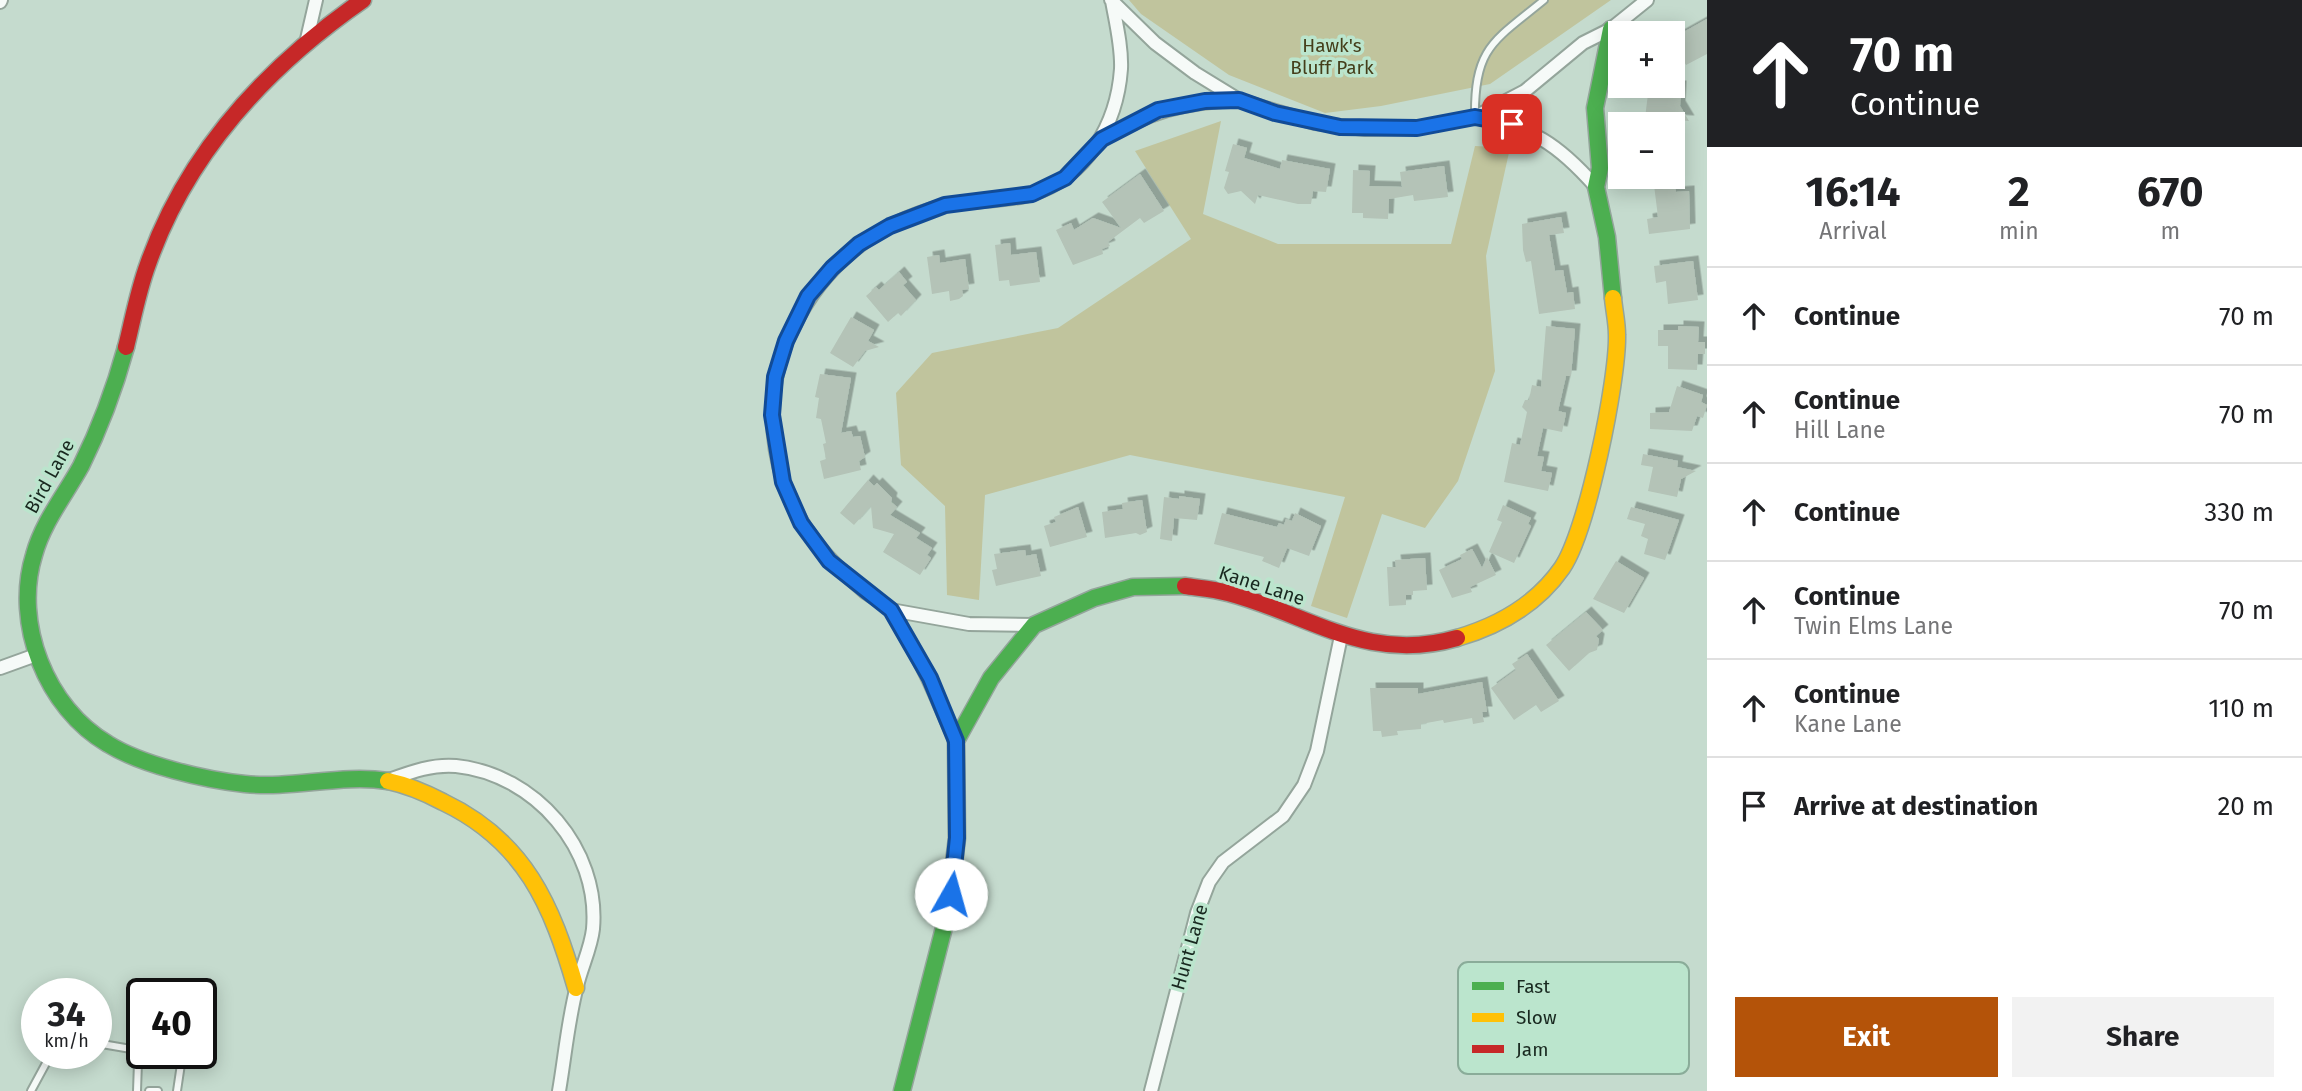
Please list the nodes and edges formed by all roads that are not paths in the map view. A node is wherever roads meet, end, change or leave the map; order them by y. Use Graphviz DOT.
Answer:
graph roads {
  1 [pos="316,0"];
  2 [pos="363,0"];
  3 [pos="1544,0"];
  4 [pos="1112,1"];
  5 [pos="1640,2"];
  6 [pos="1620,21"];
  7 [pos="1608,30"];
  8 [pos="307,39"];
  9 [pos="1608,44"];
  10 [pos="1239,100"];
  11 [pos="1475,117"];
  12 [pos="1102,139"];
  13 [pos="1596,187"];
  14 [pos="891,610"];
  15 [pos="1034,625"];
  16 [pos="1341,636"];
  17 [pos="36,655"];
  18 [pos="0,668"];
  19 [pos="956,741"];
  20 [pos="389,780"];
  21 [pos="576,988"];
  22 [pos="43,1069"];
  23 [pos="138,1069"];
  24 [pos="180,1069"];
  25 [pos="31,1091"];
  26 [pos="137,1091"];
  27 [pos="149,1091"];
  28 [pos="158,1091"];
  29 [pos="177,1091"];
  30 [pos="559,1091"];
  31 [pos="902,1091"];
  32 [pos="1151,1091"];
  1 -- 8 [label="street"];
  2 -- 8 [label="street, Bird Lane"];
  3 -- 11 [label="lane"];
  4 -- 10 [label="street"];
  4 -- 12 [label="street"];
  5 -- 6 [label="street"];
  7 -- 11 [label="street"];
  8 -- 17 [label="street, Bird Lane"];
  9 -- 13 [label="street, Kane Lane"];
  10 -- 11 [label="street"];
  10 -- 12 [label="street"];
  11 -- 13 [label="street"];
  12 -- 14 [label="street"];
  13 -- 16 [label="street, Kane Lane"];
  14 -- 15 [label="street"];
  14 -- 19 [label="street"];
  15 -- 16 [label="street, Kane Lane"];
  15 -- 19 [label="street, Kane Lane"];
  16 -- 32 [label="street, Hunt Lane"];
  17 -- 18 [label="street"];
  17 -- 20 [label="street, Bird Lane"];
  19 -- 31 [label="street, Kane Lane"];
  20 -- 21 [label="street, Bird Lane"];
  20 -- 21 [label="street, Bird Lane"];
  21 -- 30 [label="street, Bird Lane"];
  22 -- 25 [label="lane"];
  23 -- 26 [label="lane"];
  24 -- 29 [label="lane"];
  27 -- 28 [label="lane"];
}
